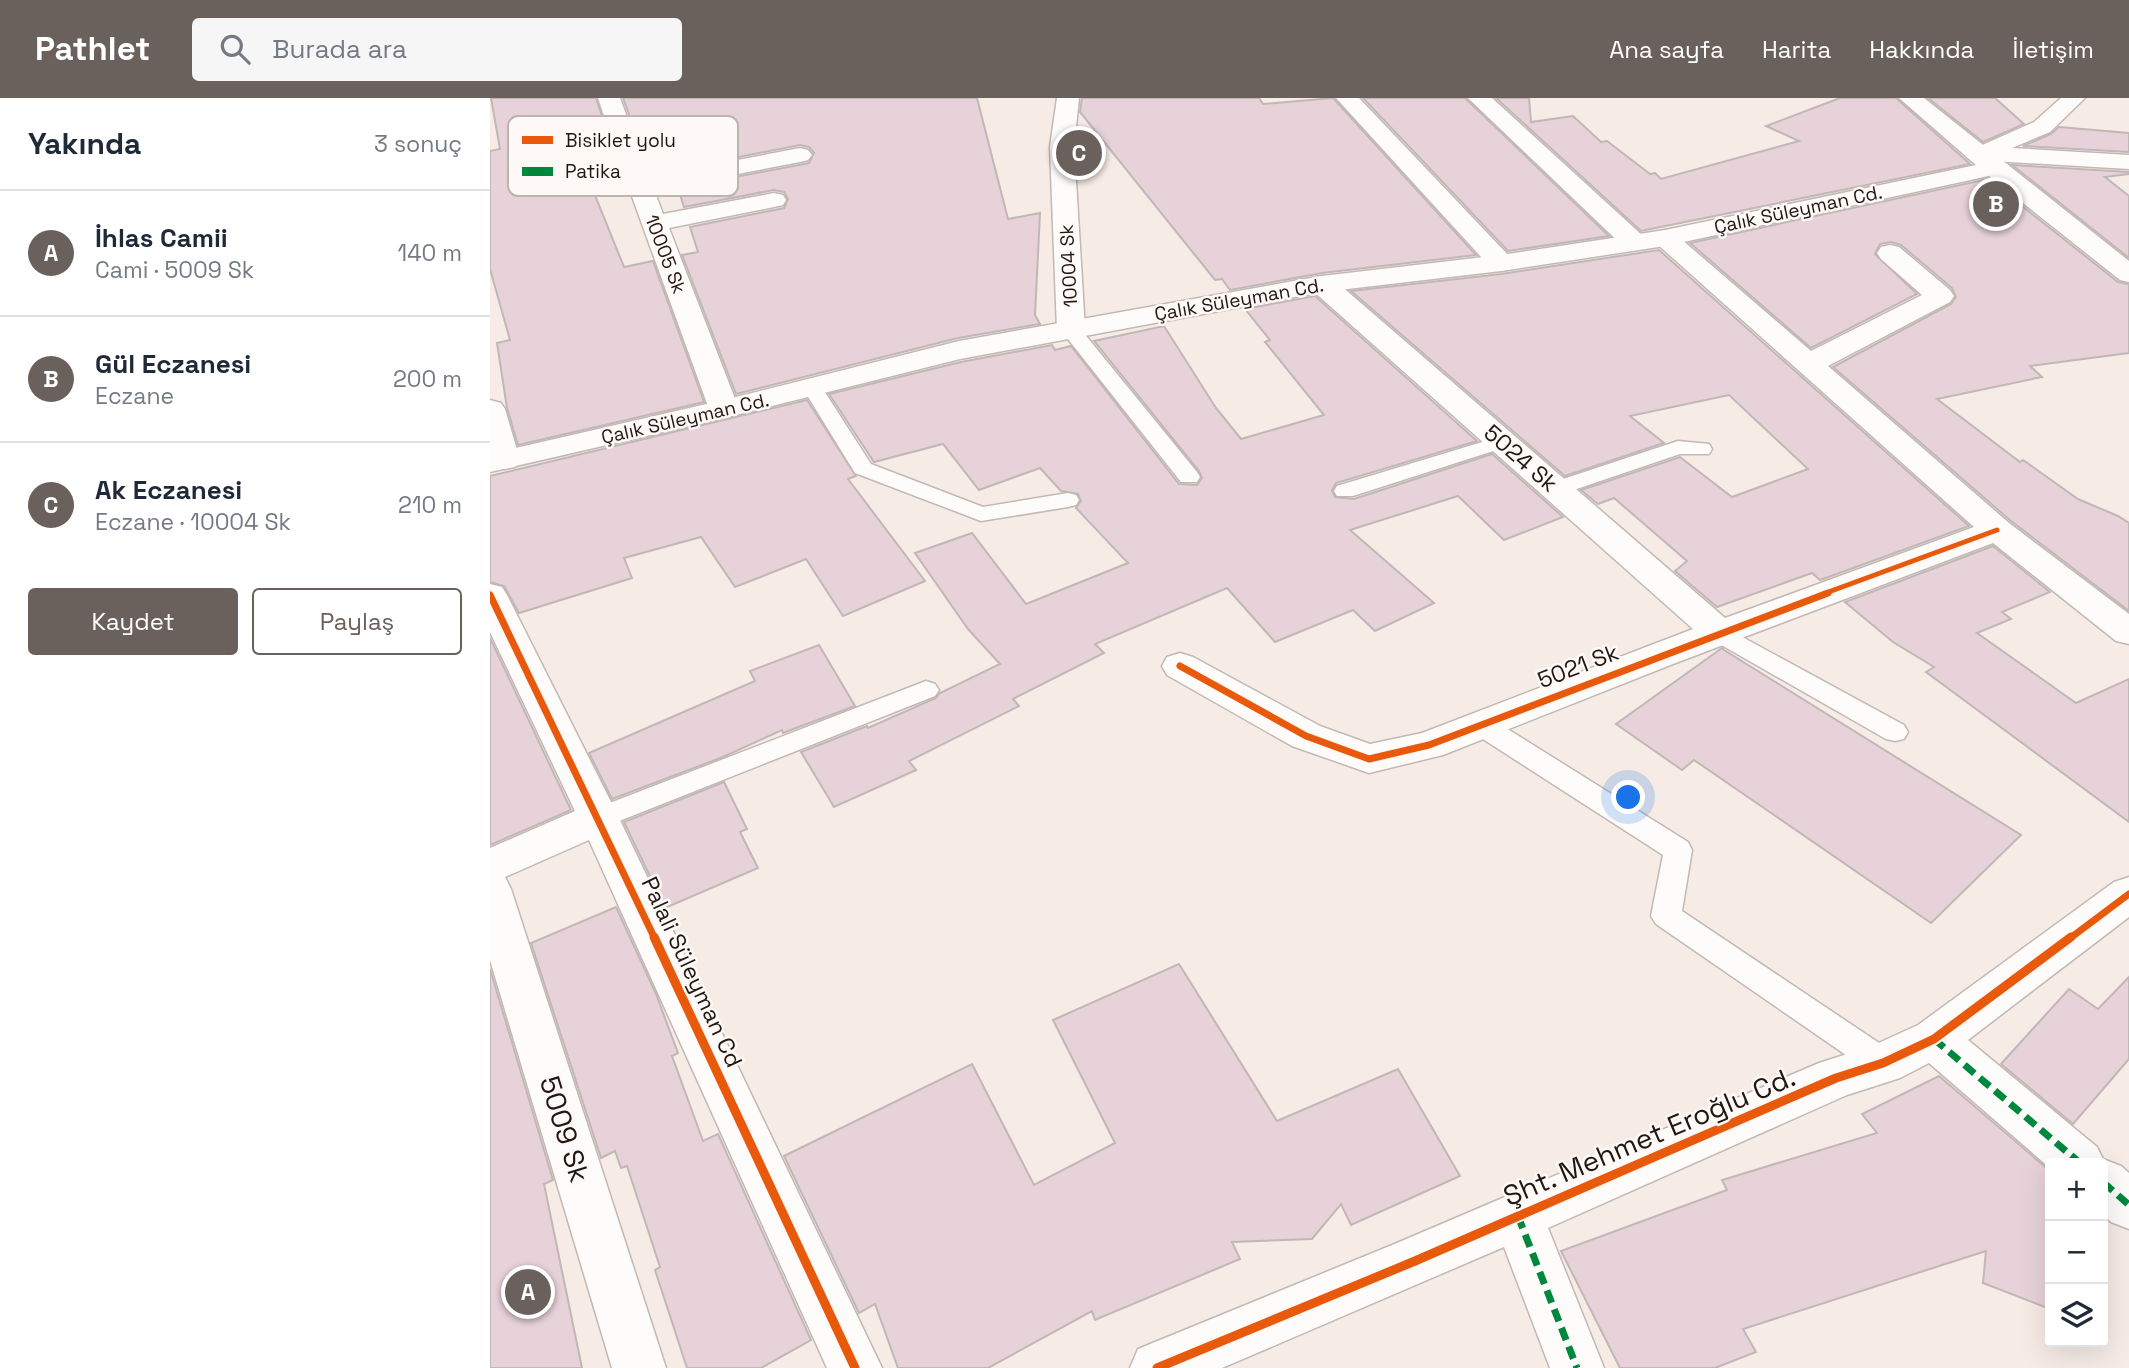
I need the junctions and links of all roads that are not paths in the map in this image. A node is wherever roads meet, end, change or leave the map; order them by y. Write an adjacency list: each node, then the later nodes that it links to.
1 (609, 98): 7 (street, 10005 Sk)
2 (1068, 98): 21 (street, 10004 Sk)
3 (1347, 98): 18 (street)
4 (1479, 98): 16 (street)
5 (1910, 98): 9 (street)
6 (2074, 98): 9 (street)
7 (615, 116)
8 (800, 155): 11 (street)
9 (1984, 158): 10 (street); 15 (street, Çalık Süleyman Cd.); 19 (street)
10 (2129, 162)
11 (738, 167)
12 (643, 196): 14 (street, 10005 Sk)
13 (774, 200): 14 (street)
14 (655, 223): 25 (street, 10005 Sk)
15 (1665, 238): 16 (street, Çalık Süleyman Cd.); 22 (street)
16 (1634, 242): 18 (street, Çalık Süleyman Cd.)
17 (1890, 253): 22 (street)
18 (1501, 263): 20 (street, Çalık Süleyman Cd.)
19 (2129, 274)
20 (1322, 284): 21 (street, Çalık Süleyman Cd.); 26 (street, 5024 Sk)
21 (1071, 330): 23 (street, Çalık Süleyman Cd.); 29 (lane, 10004 Sk)
22 (1809, 364): 33 (street)
23 (812, 387): 25 (street, Çalık Süleyman Cd.); 32 (lane)
24 (490, 409): 28 (street)
25 (724, 409): 28 (street, Çalık Süleyman Cd.)
26 (1502, 442): 30 (street, 5024 Sk); 31 (lane)
27 (1701, 449): 30 (lane)
28 (497, 462)
29 (1189, 477)
30 (1556, 489): 36 (street, 5024 Sk)
31 (1345, 491)
32 (1068, 500)
33 (1997, 530): 35 (street); 36 (street, 5021 Sk)
34 (490, 595): 41 (street, Palali Süleyman Cd)
35 (2129, 632)
36 (1720, 633): 39 (street, 5021 Sk); 40 (lane)
37 (1180, 666): 39 (street, 5021 Sk)
38 (926, 690): 41 (lane)
39 (1481, 725): 46 (lane)
40 (1895, 732)
41 (599, 818): 42 (street); 52 (street, Palali Süleyman Cd)
42 (490, 866)
43 (490, 889): 51 (street, 5009 Sk)
44 (2129, 894): 45 (street, Şht. Mehmet Eroğlu Cd.)
45 (1934, 1039): 46 (street, Şht. Mehmet Eroğlu Cd.); 47 (street)
46 (1882, 1063): 50 (street, Şht. Mehmet Eroğlu Cd.)
47 (2074, 1158)
48 (2108, 1186): 49 (street)
49 (2129, 1205)
50 (1518, 1216): 53 (street, Şht. Mehmet Eroğlu Cd.); 54 (street)
51 (639, 1368)
52 (855, 1368)
53 (1157, 1368)
54 (1577, 1368)

